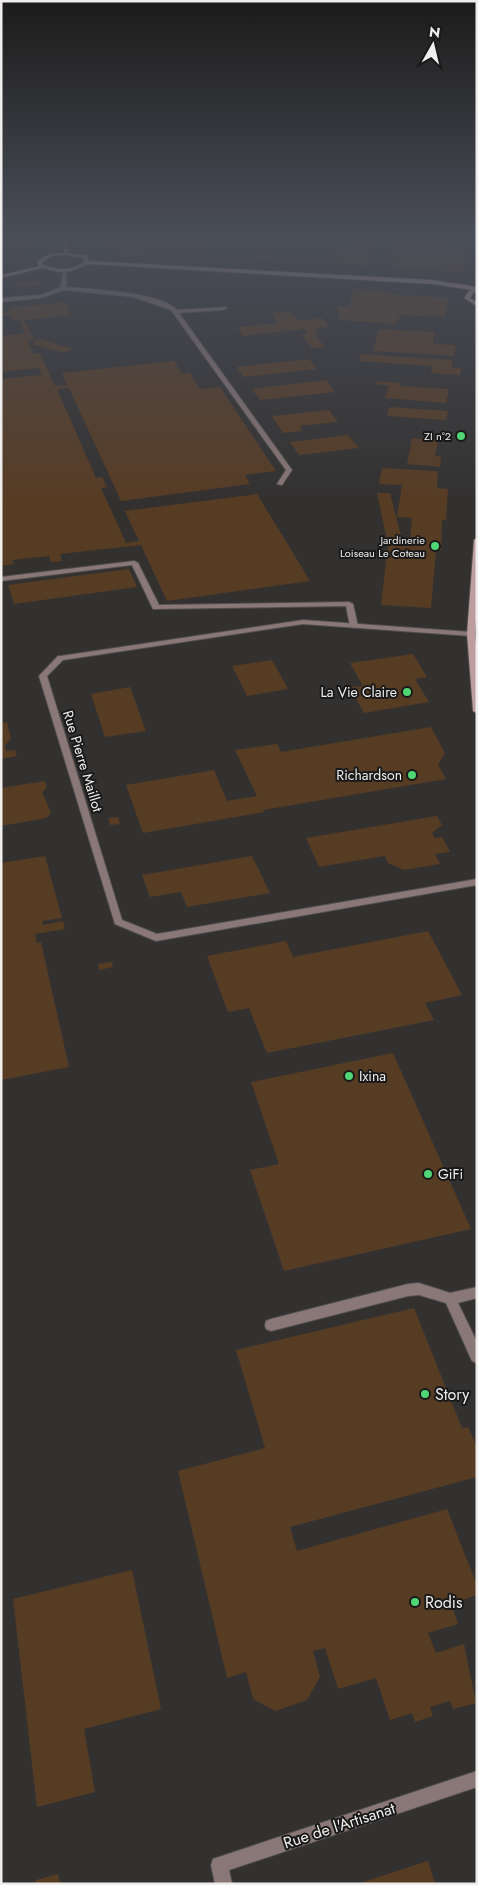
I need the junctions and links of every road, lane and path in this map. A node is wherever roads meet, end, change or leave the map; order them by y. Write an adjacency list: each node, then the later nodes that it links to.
1 (185, 324): 2 (street)
2 (280, 484)
3 (477, 540): 6 (street)
4 (1, 579): 5 (street)
5 (354, 626): 6 (street, Rue Pierre Maillot); 9 (street, Rue Pierre Maillot)
6 (471, 634): 7 (street)
7 (476, 701): 8 (street)
8 (477, 711)
9 (477, 882)
10 (477, 1292): 11 (street)
11 (450, 1299): 12 (street); 13 (street)
12 (271, 1324)
13 (477, 1357)
14 (477, 1779): 15 (street, Rue de l'Artisanat)
15 (224, 1884)

